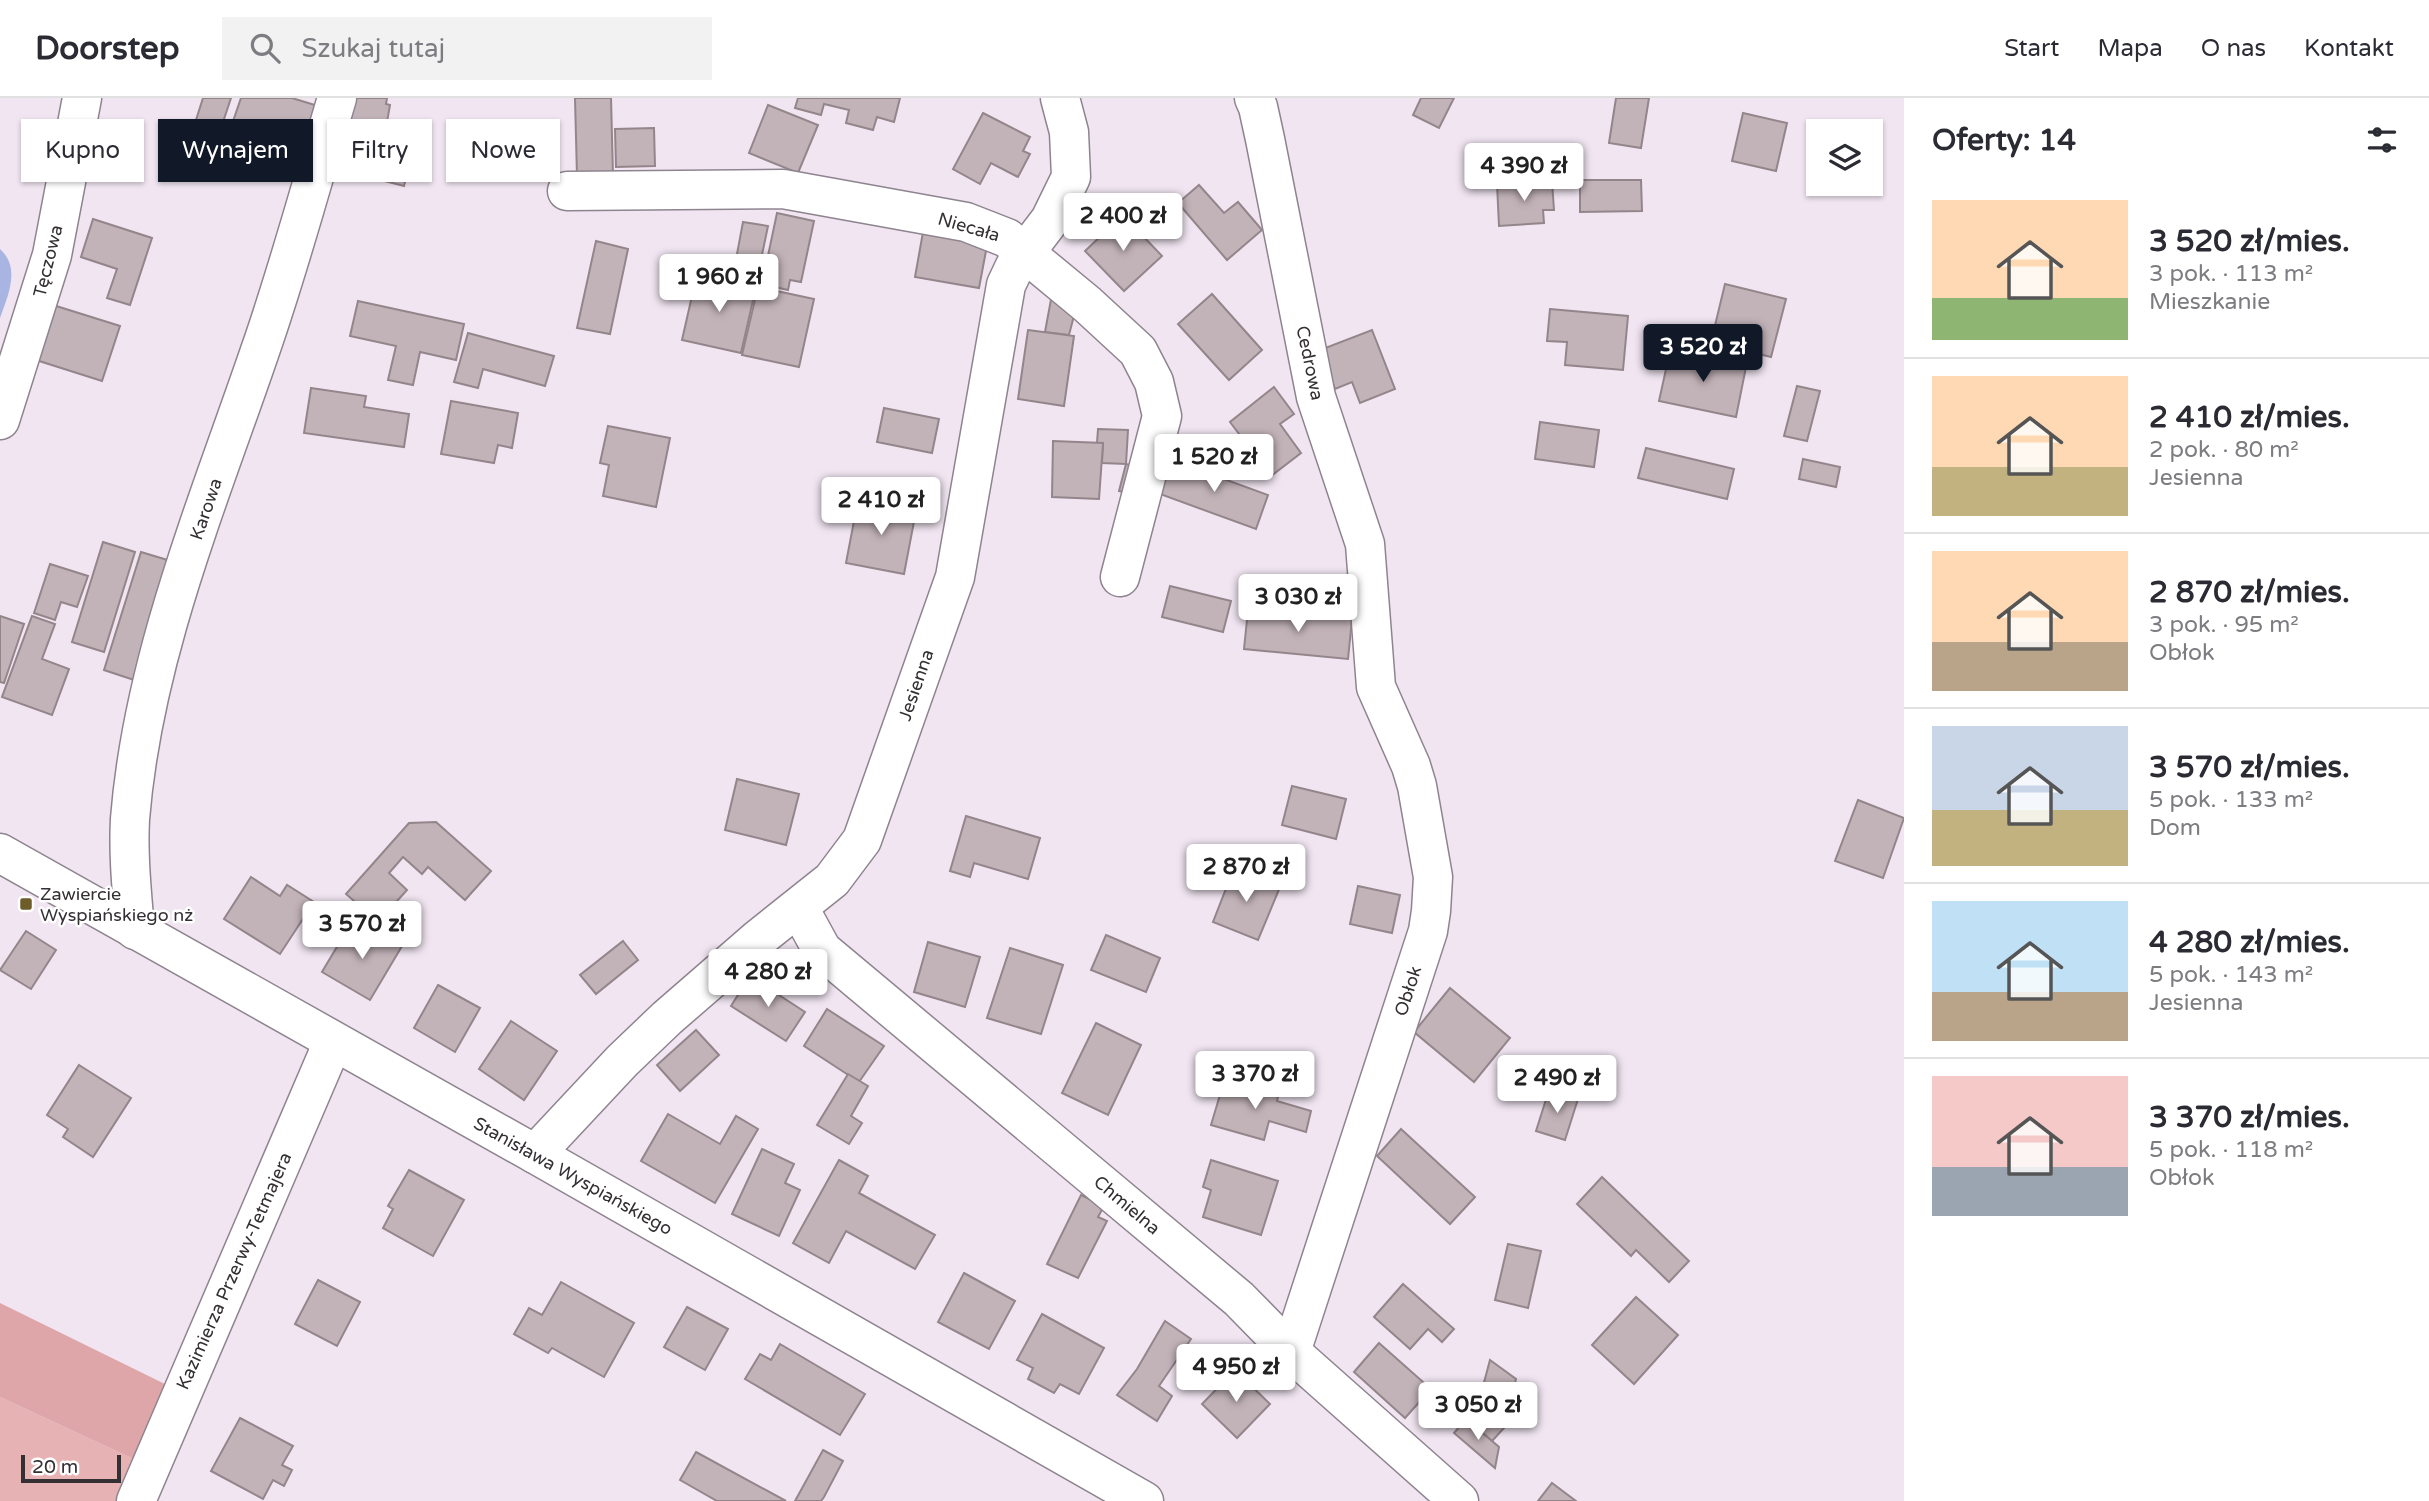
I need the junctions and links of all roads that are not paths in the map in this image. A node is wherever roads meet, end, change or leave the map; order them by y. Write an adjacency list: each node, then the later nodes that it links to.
1 (82, 98): 7 (street, Tęczowa)
2 (337, 98): 12 (street, Karowa)
3 (1060, 98): 6 (street, Jesienna)
4 (1254, 98): 9 (street, Cedrowa)
5 (567, 191): 6 (street, Niecała)
6 (1026, 252): 8 (street, Niecała); 11 (street, Jesienna)
7 (0, 419)
8 (1120, 577)
9 (1371, 625): 15 (street, Obłok)
10 (0, 853): 12 (street, Stanisława Wyspiańskiego)
11 (799, 908): 14 (street, Jesienna); 15 (street, Chmielna)
12 (135, 930): 13 (street, Stanisława Wyspiańskiego)
13 (333, 1042): 14 (street, Stanisława Wyspiańskiego); 16 (street, Kazimierza Przerwy-Tetmajera)
14 (535, 1154): 17 (street, Stanisława Wyspiańskiego)
15 (1291, 1352): 18 (street, Chmielna)
16 (136, 1501)
17 (1144, 1501)
18 (1459, 1501)

